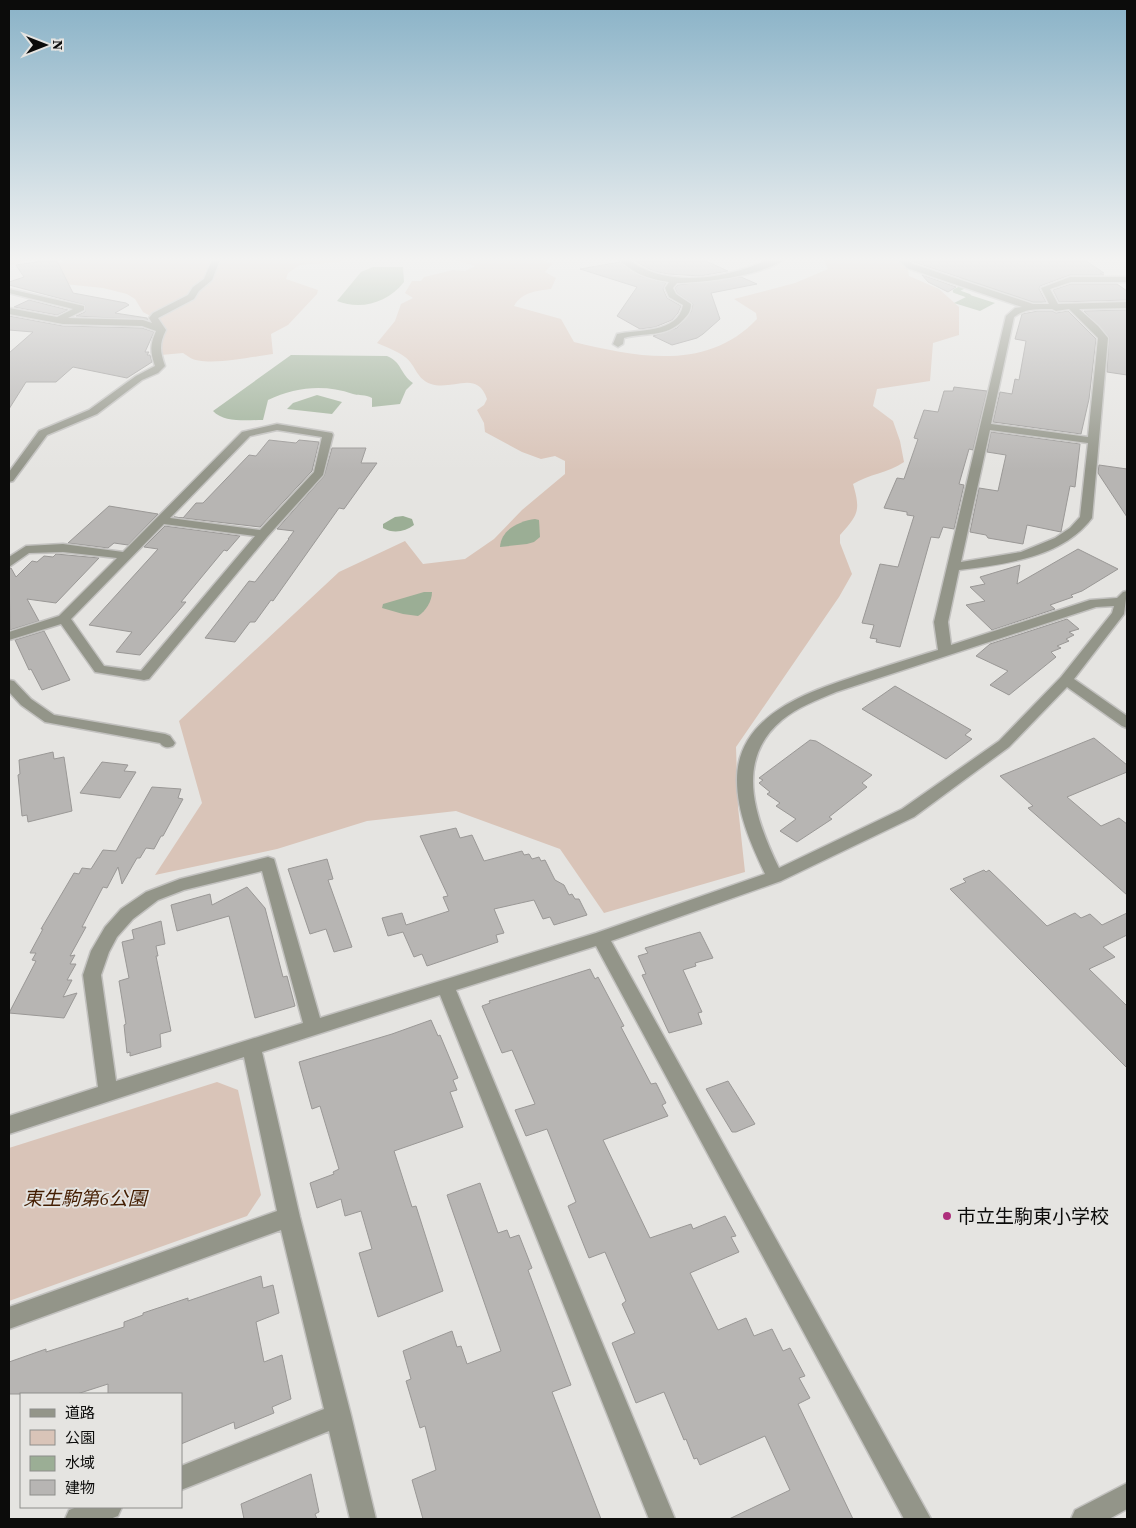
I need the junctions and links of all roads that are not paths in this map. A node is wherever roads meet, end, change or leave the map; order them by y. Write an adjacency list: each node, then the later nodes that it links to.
1 (156, 328): 5 (street)
2 (667, 328): 6 (street)
3 (1007, 328): 7 (street)
4 (1095, 328): 8 (street)
5 (161, 330): 9 (street)
6 (618, 344)
7 (986, 426): 8 (street); 14 (street)
8 (1094, 442): 14 (street)
9 (9, 479)
10 (162, 520): 11 (street); 11 (street); 12 (street)
11 (263, 534): 16 (street)
12 (128, 556): 13 (street); 16 (street)
13 (9, 563)
14 (952, 567): 18 (street)
15 (1123, 608): 18 (street); 19 (street)
16 (64, 619): 17 (street)
17 (9, 636)
18 (945, 651): 23 (street)
19 (1066, 680): 21 (street); 23 (street)
20 (9, 684): 22 (street)
21 (1127, 723)
22 (168, 743)
23 (775, 877): 24 (street)
24 (600, 938): 25 (street); 39 (street)
25 (445, 986): 26 (street); 38 (street)
26 (313, 1027): 27 (street); 28 (street)
27 (251, 1047): 28 (street); 30 (street)
28 (108, 1092): 29 (street)
29 (9, 1125)
30 (289, 1217): 31 (street); 32 (street)
31 (9, 1318)
32 (339, 1415): 33 (street); 37 (street)
33 (182, 1478)
34 (1127, 1496): 40 (street)
35 (106, 1508): 36 (street)
36 (78, 1519)
37 (364, 1519)
38 (662, 1519)
39 (918, 1519)
40 (1084, 1519)

